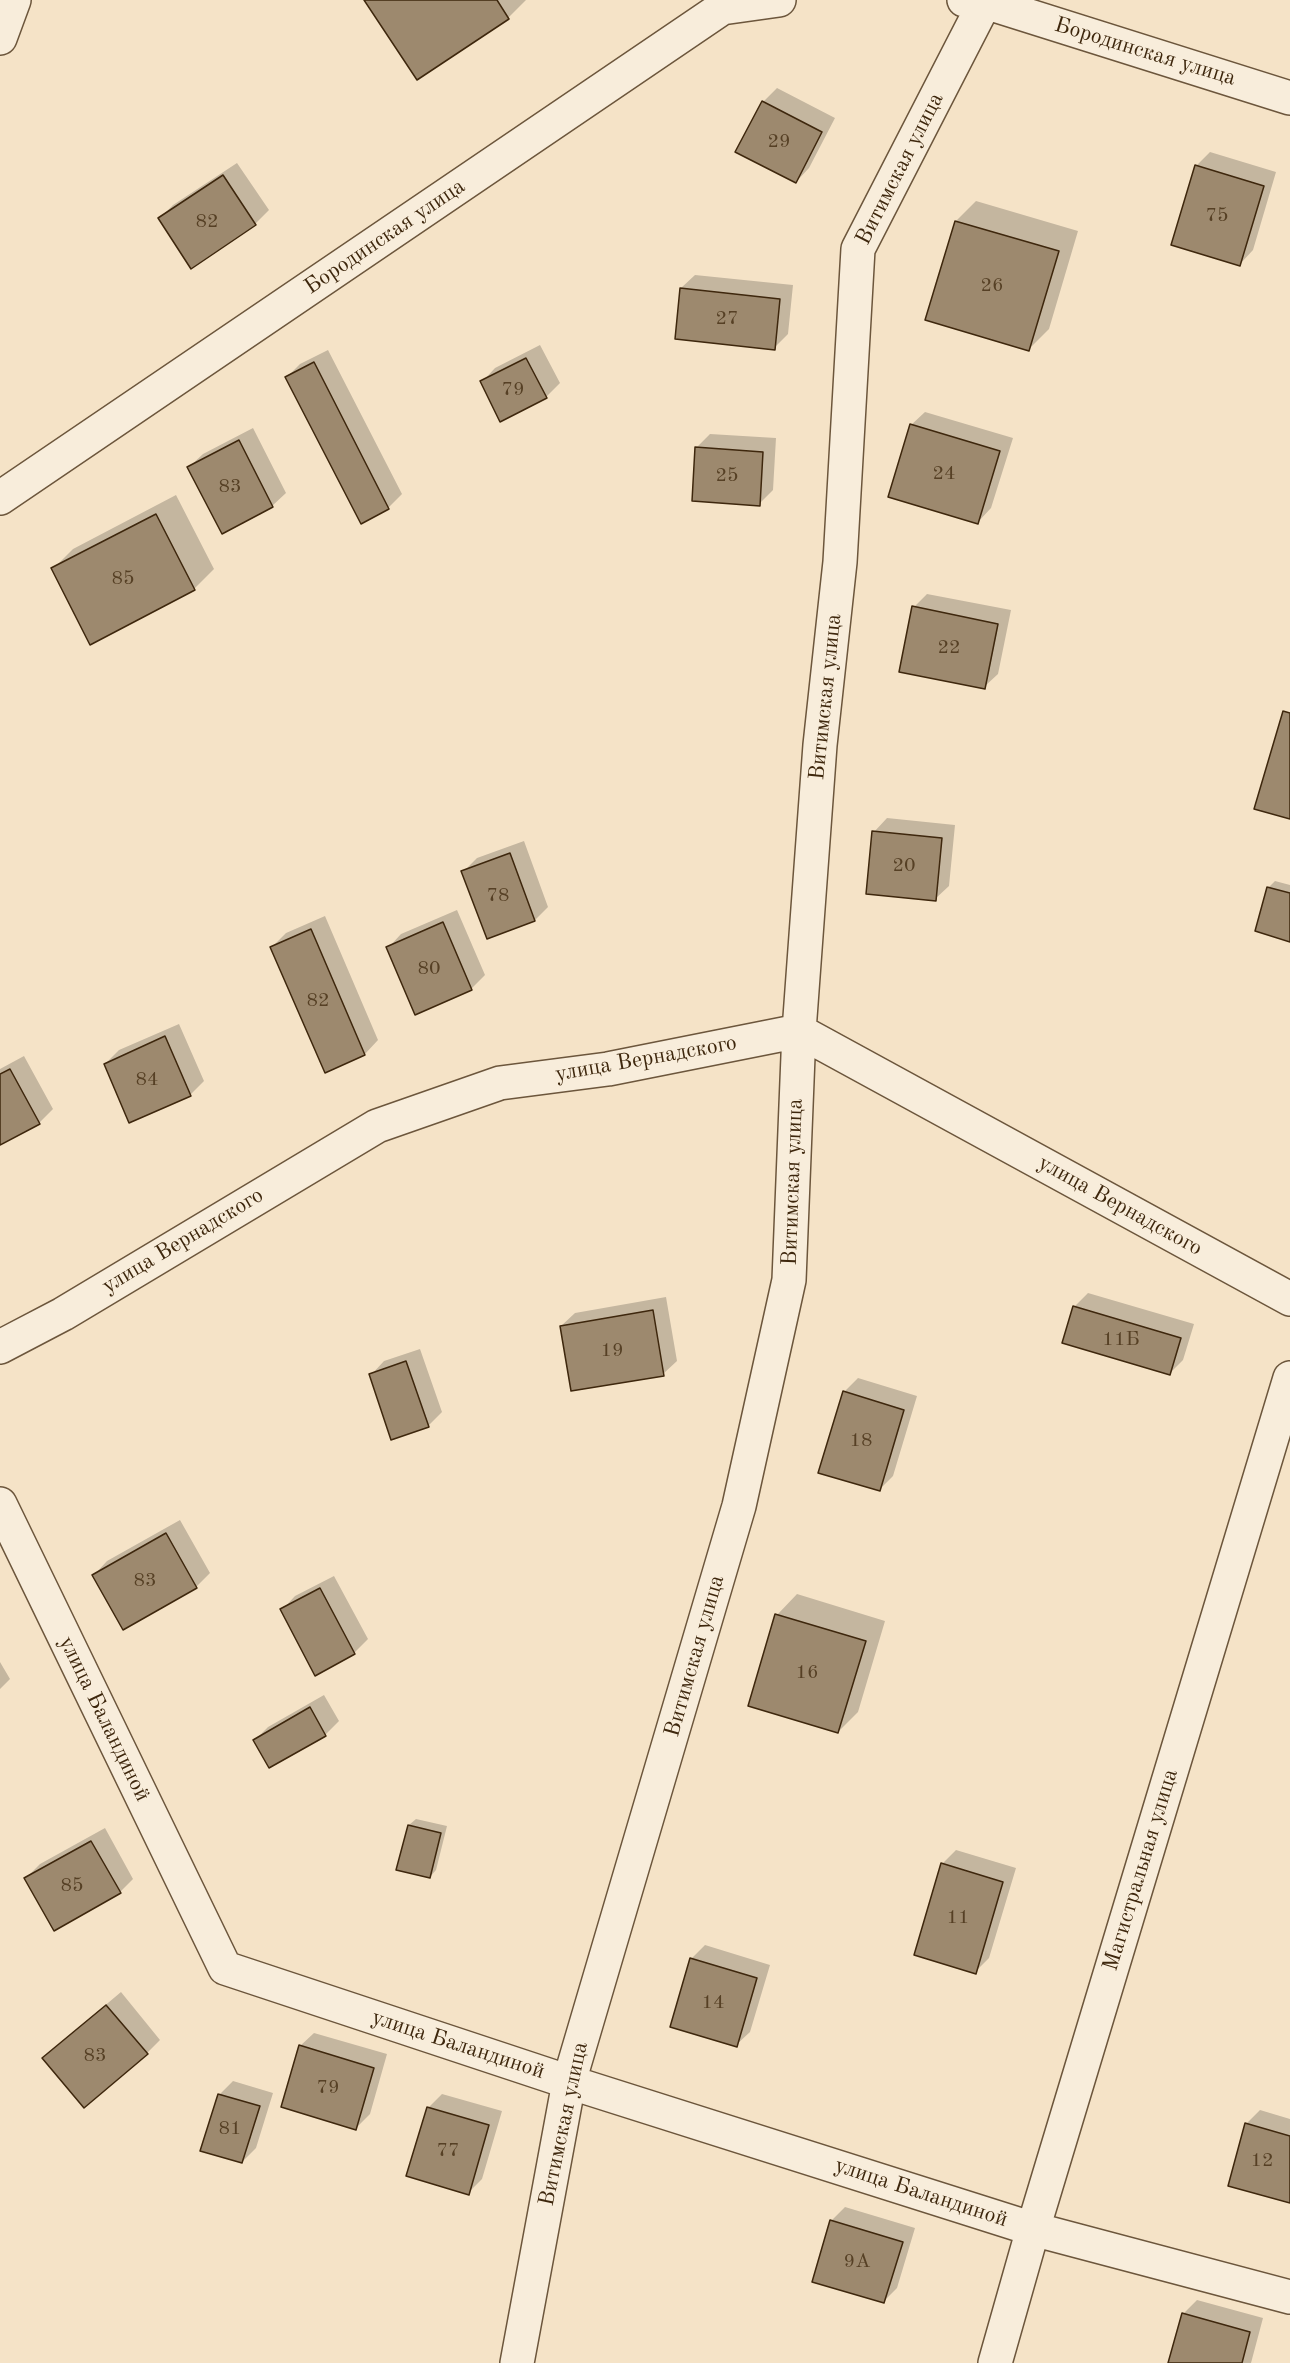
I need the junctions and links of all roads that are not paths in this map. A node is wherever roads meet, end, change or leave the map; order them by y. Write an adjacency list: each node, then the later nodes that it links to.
1 (14, 0): 4 (street)
2 (779, 0): 6 (street, Бородинская улица)
3 (978, 1): 5 (street, Бородинская улица); 7 (street, Витимская улица)
4 (0, 38)
5 (1290, 98)
6 (0, 498)
7 (799, 1030): 8 (street, улица Вернадского); 9 (street, улица Вернадского); 12 (street, Витимская улица)
8 (1290, 1299)
9 (0, 1347)
10 (1290, 1378): 13 (street, Магистральная улица)
11 (0, 1504): 12 (street, улица Баландиной)
12 (569, 2082): 13 (street, улица Баландиной); 15 (street, Витимская улица)
13 (1033, 2229): 14 (street, улица Баландиной); 16 (street, Магистральная улица)
14 (1290, 2297)
15 (517, 2363)
16 (995, 2363)

